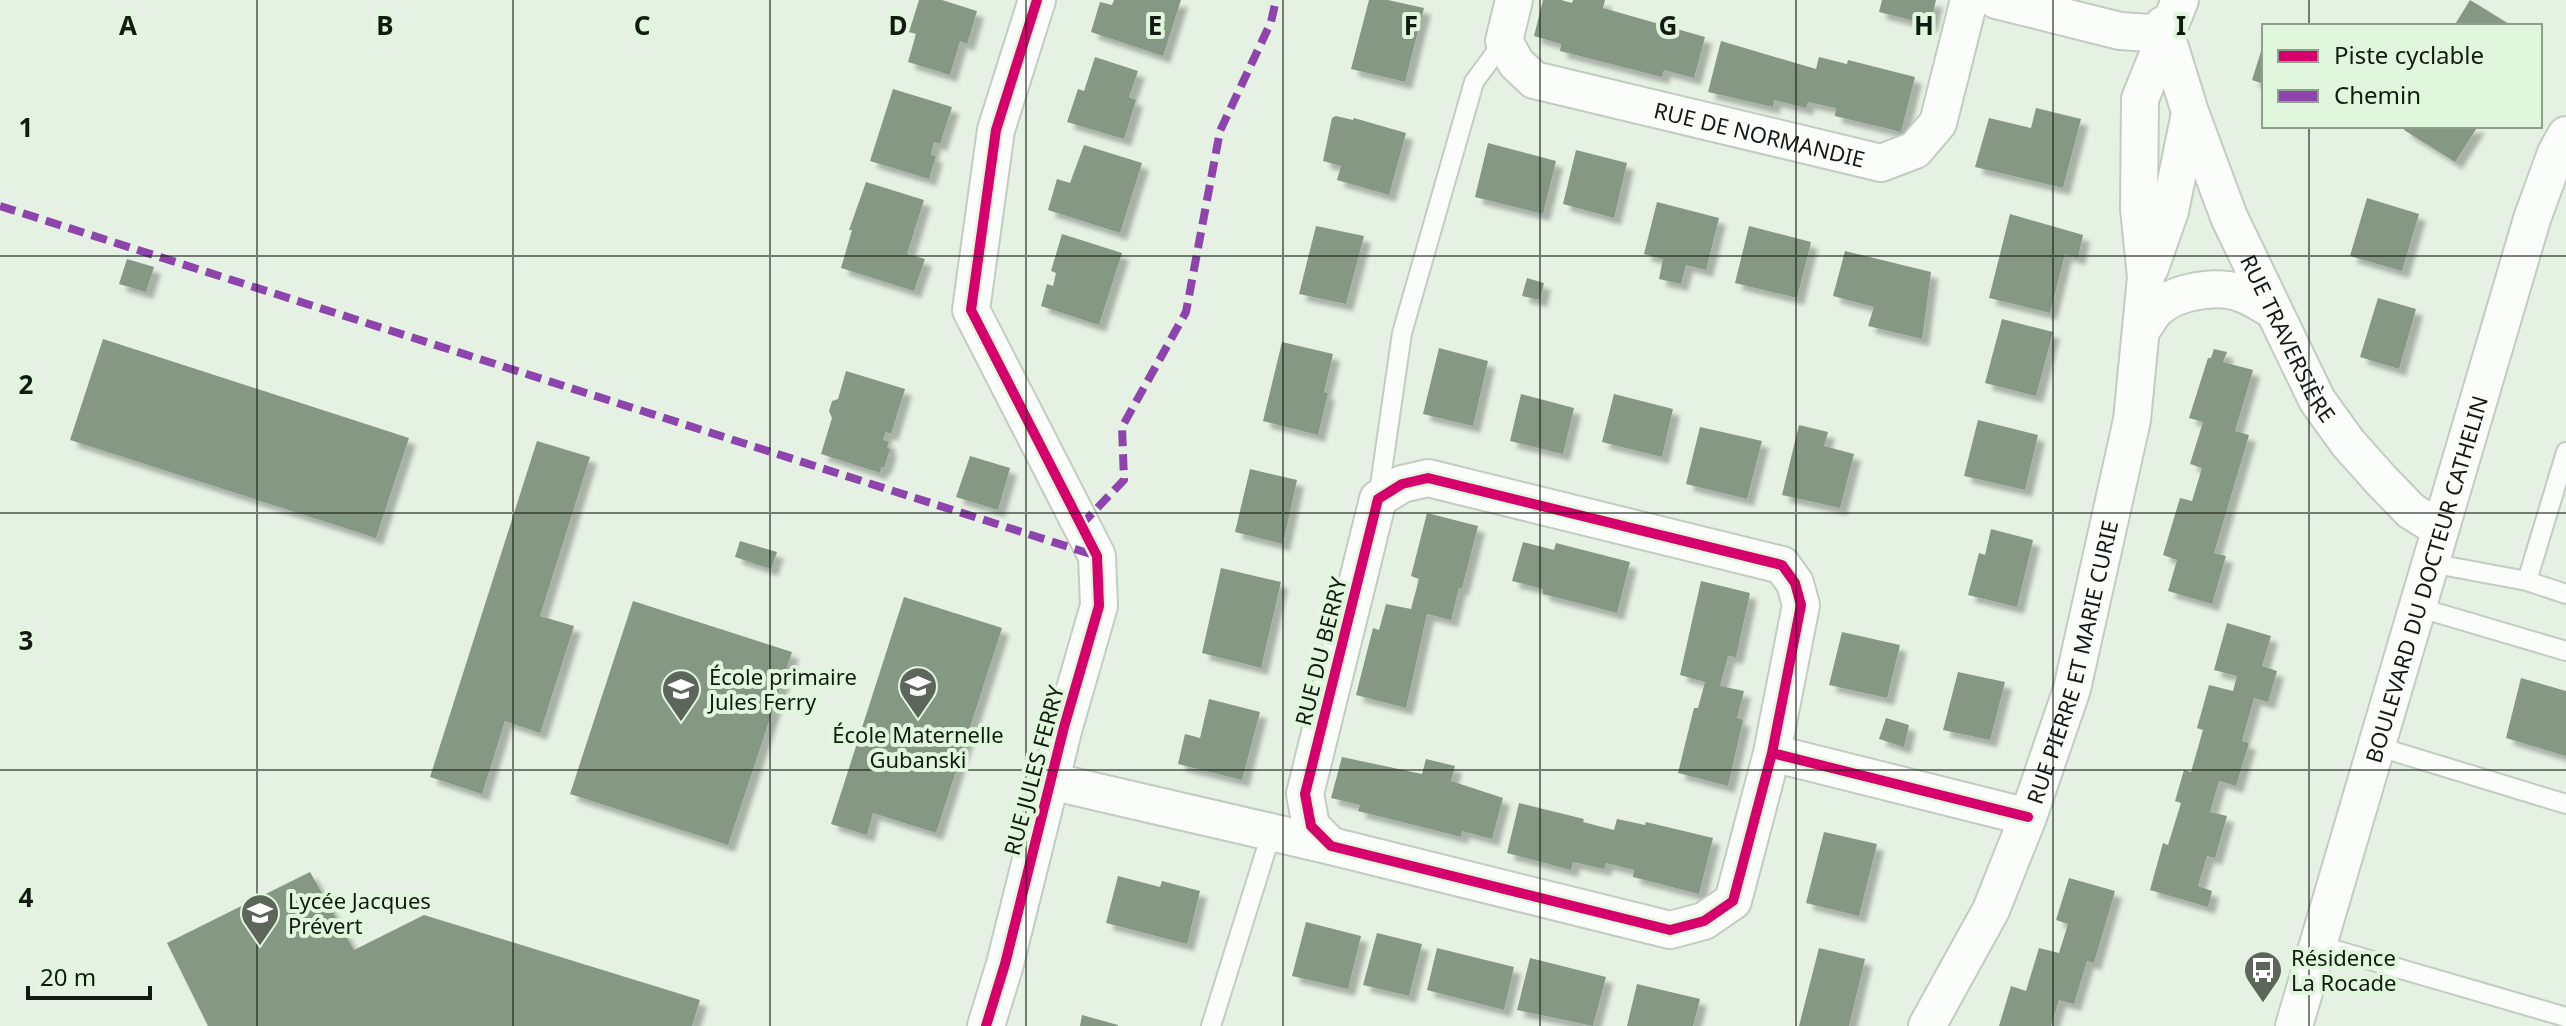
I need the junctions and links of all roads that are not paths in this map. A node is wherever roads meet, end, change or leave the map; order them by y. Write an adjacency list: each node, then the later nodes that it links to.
1 (1037, 0): 24 (street, RUE JULES FERRY)
2 (1514, 0): 8 (street)
3 (1969, 0): 8 (street, RUE DE NORMANDIE)
4 (1996, 0): 7 (street)
5 (2155, 0): 7 (street)
6 (2180, 0): 7 (street, RUE PIERRE ET MARIE CURIE)
7 (2166, 34): 9 (street, RUE PIERRE ET MARIE CURIE); 11 (street, RUE PIERRE ET MARIE CURIE)
8 (1504, 41): 15 (lane)
9 (2190, 112): 11 (street, RUE PIERRE ET MARIE CURIE); 12 (street, RUE TRAVERSIÈRE)
10 (2563, 148): 16 (street, BOULEVARD DU DOCTEUR CATHELIN)
11 (2146, 277): 13 (street, RUE PIERRE ET MARIE CURIE)
12 (2274, 311): 13 (street); 16 (street, RUE TRAVERSIÈRE)
13 (2142, 329): 26 (street, RUE PIERRE ET MARIE CURIE)
14 (2566, 452): 18 (lane)
15 (1378, 499): 23 (street); 28 (street, RUE DU BERRY)
16 (2440, 529): 17 (street, BOULEVARD DU DOCTEUR CATHELIN)
17 (2430, 563): 18 (lane); 20 (street, BOULEVARD DU DOCTEUR CATHELIN)
18 (2527, 581): 19 (lane)
19 (2566, 594)
20 (2417, 607): 21 (lane); 22 (street, BOULEVARD DU DOCTEUR CATHELIN)
21 (2566, 651)
22 (2376, 746): 25 (lane); 29 (street, BOULEVARD DU DOCTEUR CATHELIN)
23 (1772, 753): 26 (street); 28 (street)
24 (1050, 781): 27 (street); 31 (street, RUE JULES FERRY)
25 (2566, 804)
26 (2028, 817): 33 (street, RUE PIERRE ET MARIE CURIE)
27 (1272, 831): 28 (street); 32 (lane)
28 (1331, 846)
29 (2318, 945): 30 (lane); 34 (street, BOULEVARD DU DOCTEUR CATHELIN)
30 (2566, 1017)
31 (986, 1026)
32 (1211, 1026)
33 (1927, 1026)
34 (2294, 1026)

